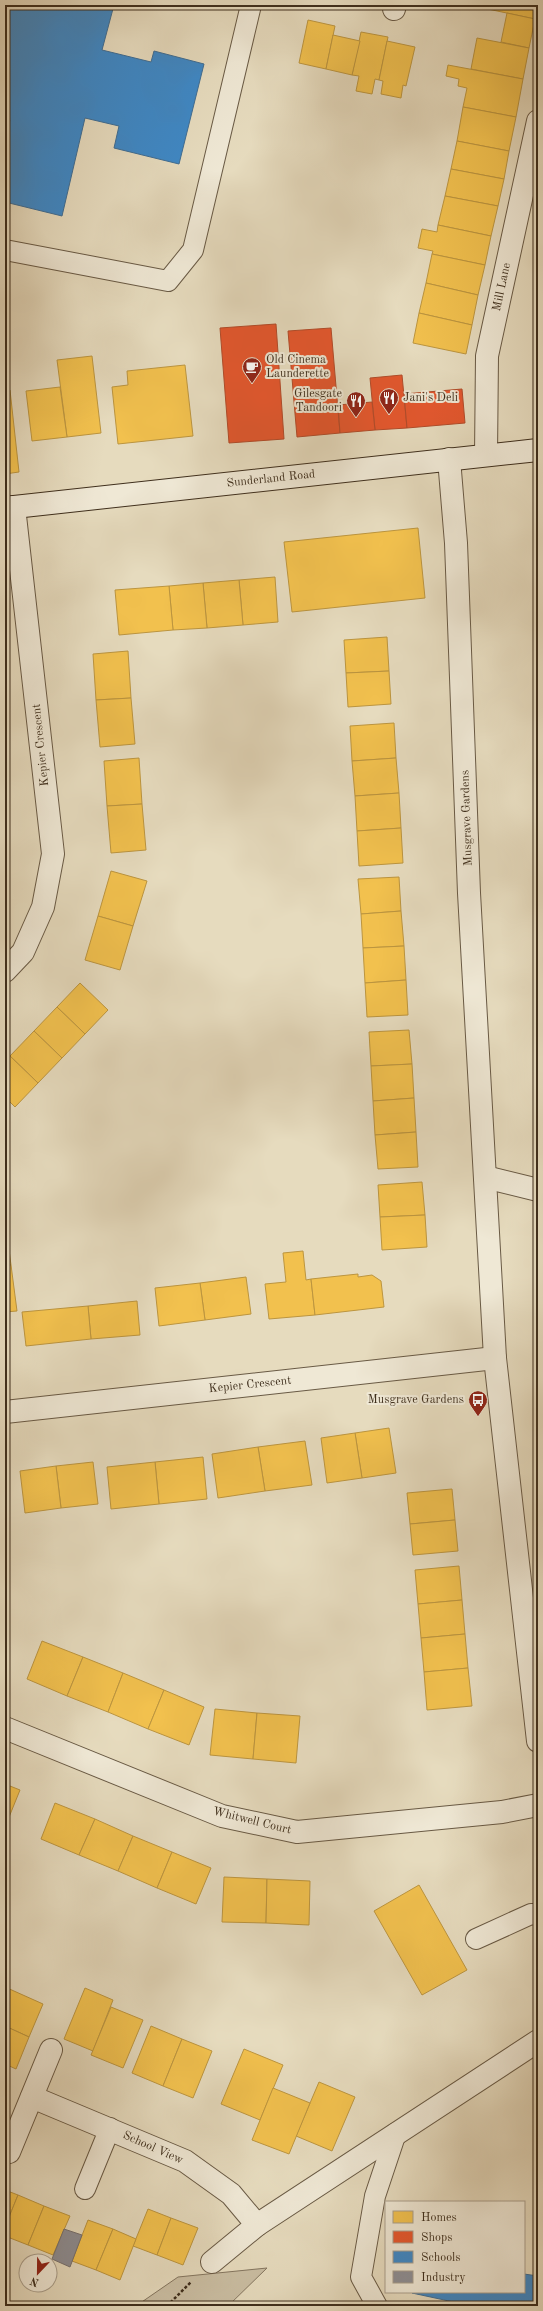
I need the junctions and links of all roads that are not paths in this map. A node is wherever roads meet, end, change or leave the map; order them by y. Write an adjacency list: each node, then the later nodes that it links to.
1 (251, 5): 3 (lane)
2 (538, 121): 5 (street, Mill Lane)
3 (5, 250)
4 (538, 450): 5 (street, Sunderland Road)
5 (486, 455): 6 (street, Sunderland Road)
6 (448, 459): 7 (street, Sunderland Road); 9 (street, Musgrave Gardens)
7 (10, 508): 8 (street, Kepier Crescent)
8 (5, 971)
9 (485, 1177): 10 (street); 11 (street, Musgrave Gardens)
10 (538, 1190)
11 (495, 1358): 12 (street, Kepier Crescent); 14 (street, Musgrave Gardens)
12 (5, 1412)
13 (5, 1728): 15 (street, Whitwell Court)
14 (538, 1741)
15 (538, 1805)
16 (538, 1915): 17 (lane)
17 (476, 1939)
18 (538, 2040): 22 (street)
19 (51, 2050): 20 (street)
20 (32, 2097): 21 (street, School View); 23 (street)
21 (110, 2128): 24 (lane); 25 (street, School View)
22 (396, 2133): 25 (street); 27 (lane)
23 (10, 2152)
24 (85, 2189)
25 (257, 2225): 26 (street)
26 (212, 2262)
27 (377, 2306)

